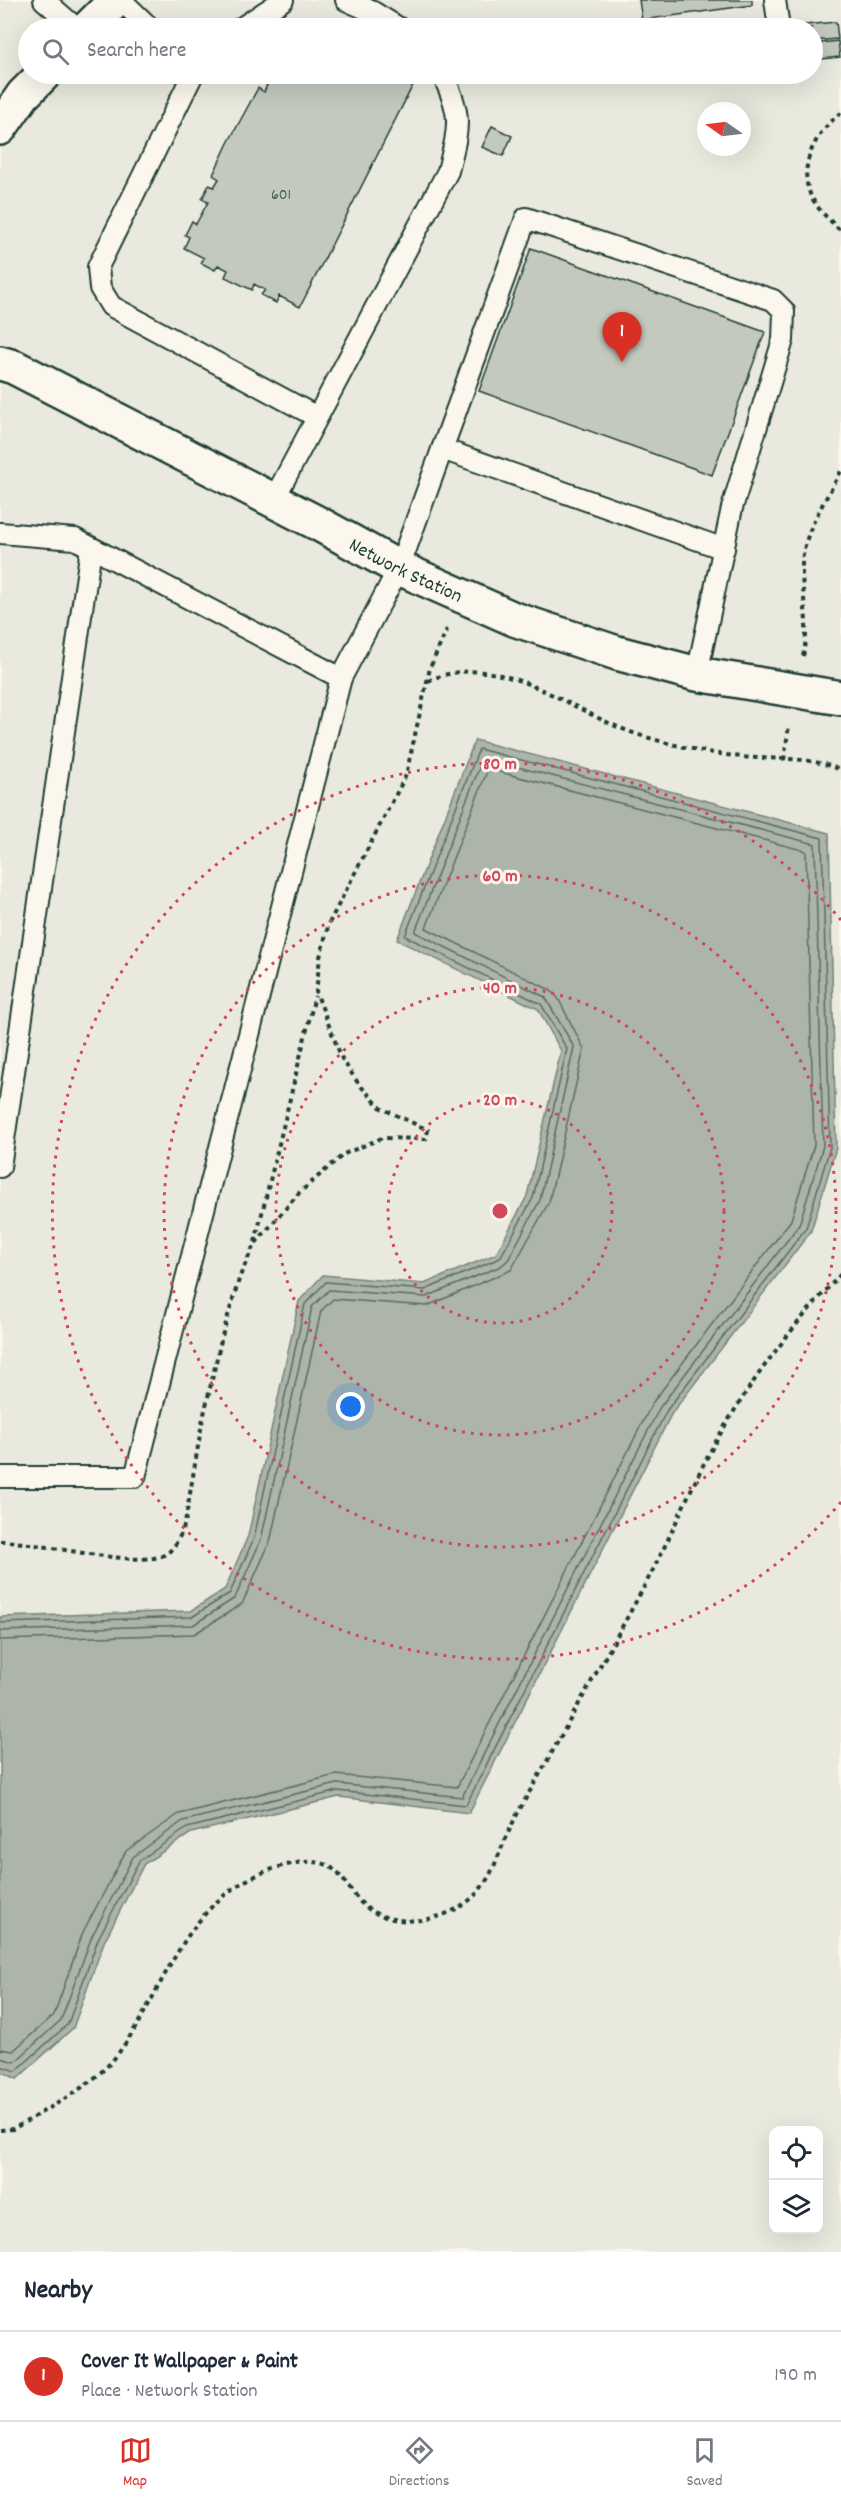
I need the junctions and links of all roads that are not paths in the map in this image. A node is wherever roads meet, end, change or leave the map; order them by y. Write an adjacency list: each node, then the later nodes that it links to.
1 (44, 0): 7 (lane)
2 (116, 0): 8 (street)
3 (122, 0): 9 (lane)
4 (283, 0): 10 (lane)
5 (346, 0): 11 (lane)
6 (775, 0): 12 (lane)
7 (65, 18)
8 (98, 18)
9 (140, 18)
10 (256, 18)
11 (383, 18)
12 (778, 18)
13 (34, 84): 16 (street)
14 (188, 84): 18 (lane)
15 (447, 84): 18 (lane)
16 (0, 128)
17 (0, 363): 20 (street, Network Station)
18 (317, 417): 20 (lane)
19 (442, 449): 23 (lane); 23 (lane); 24 (lane)
20 (273, 501): 24 (street, Network Station)
21 (0, 533): 22 (lane)
22 (91, 548): 26 (lane); 28 (lane)
23 (724, 549): 25 (lane)
24 (399, 568): 25 (street, Network Station); 26 (lane)
25 (697, 674): 27 (street, Network Station)
26 (341, 678): 29 (lane)
27 (841, 698)
28 (0, 1167)
29 (0, 1477)

